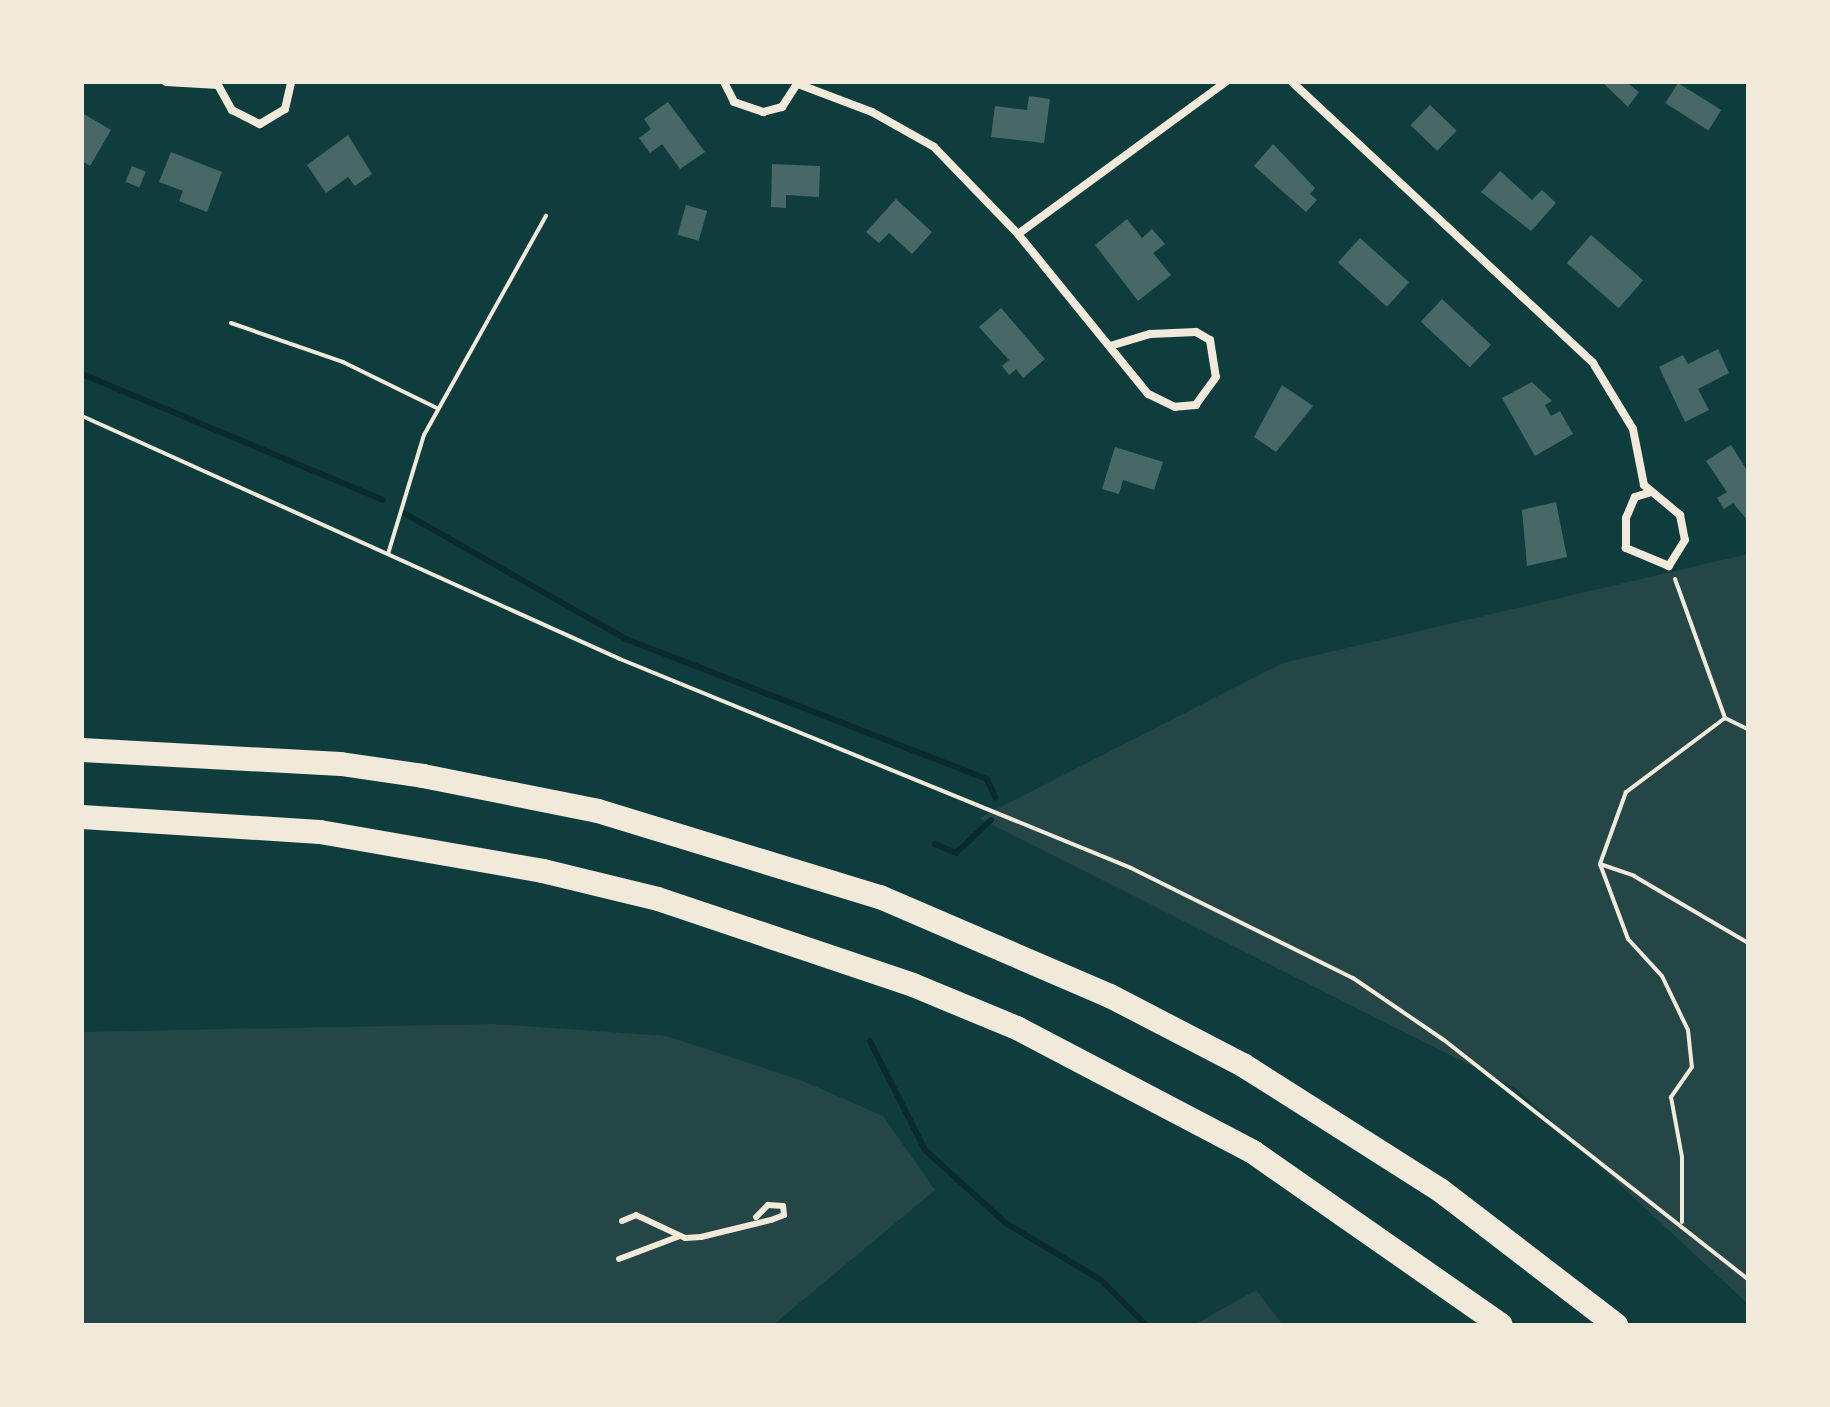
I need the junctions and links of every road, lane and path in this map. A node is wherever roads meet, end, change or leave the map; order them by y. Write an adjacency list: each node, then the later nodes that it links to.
1 (166, 82): 7 (street)
2 (291, 82): 7 (street)
3 (724, 82): 6 (street)
4 (1226, 82): 9 (street)
5 (1292, 82): 14 (street)
6 (798, 83): 9 (street)
7 (220, 84)
8 (546, 216): 12 (path)
9 (1018, 234): 11 (street)
10 (231, 323): 12 (path)
11 (1110, 346): 11 (street)
12 (437, 408): 15 (path)
13 (82, 416): 15 (path)
14 (1648, 493): 16 (street); 16 (street)
15 (388, 554): 25 (path)
16 (1669, 566): 17 (path)
17 (1725, 718): 18 (path); 21 (path)
18 (1748, 729)
19 (82, 750): 30 (highway)
20 (82, 817): 29 (highway)
21 (1600, 864): 22 (path); 25 (path)
22 (1748, 943)
23 (756, 1217): 26 (lane)
24 (622, 1221): 26 (lane)
25 (1682, 1224): 28 (path)
26 (680, 1236): 27 (lane)
27 (619, 1259)
28 (1748, 1279)
29 (1501, 1325)
30 (1616, 1325)

